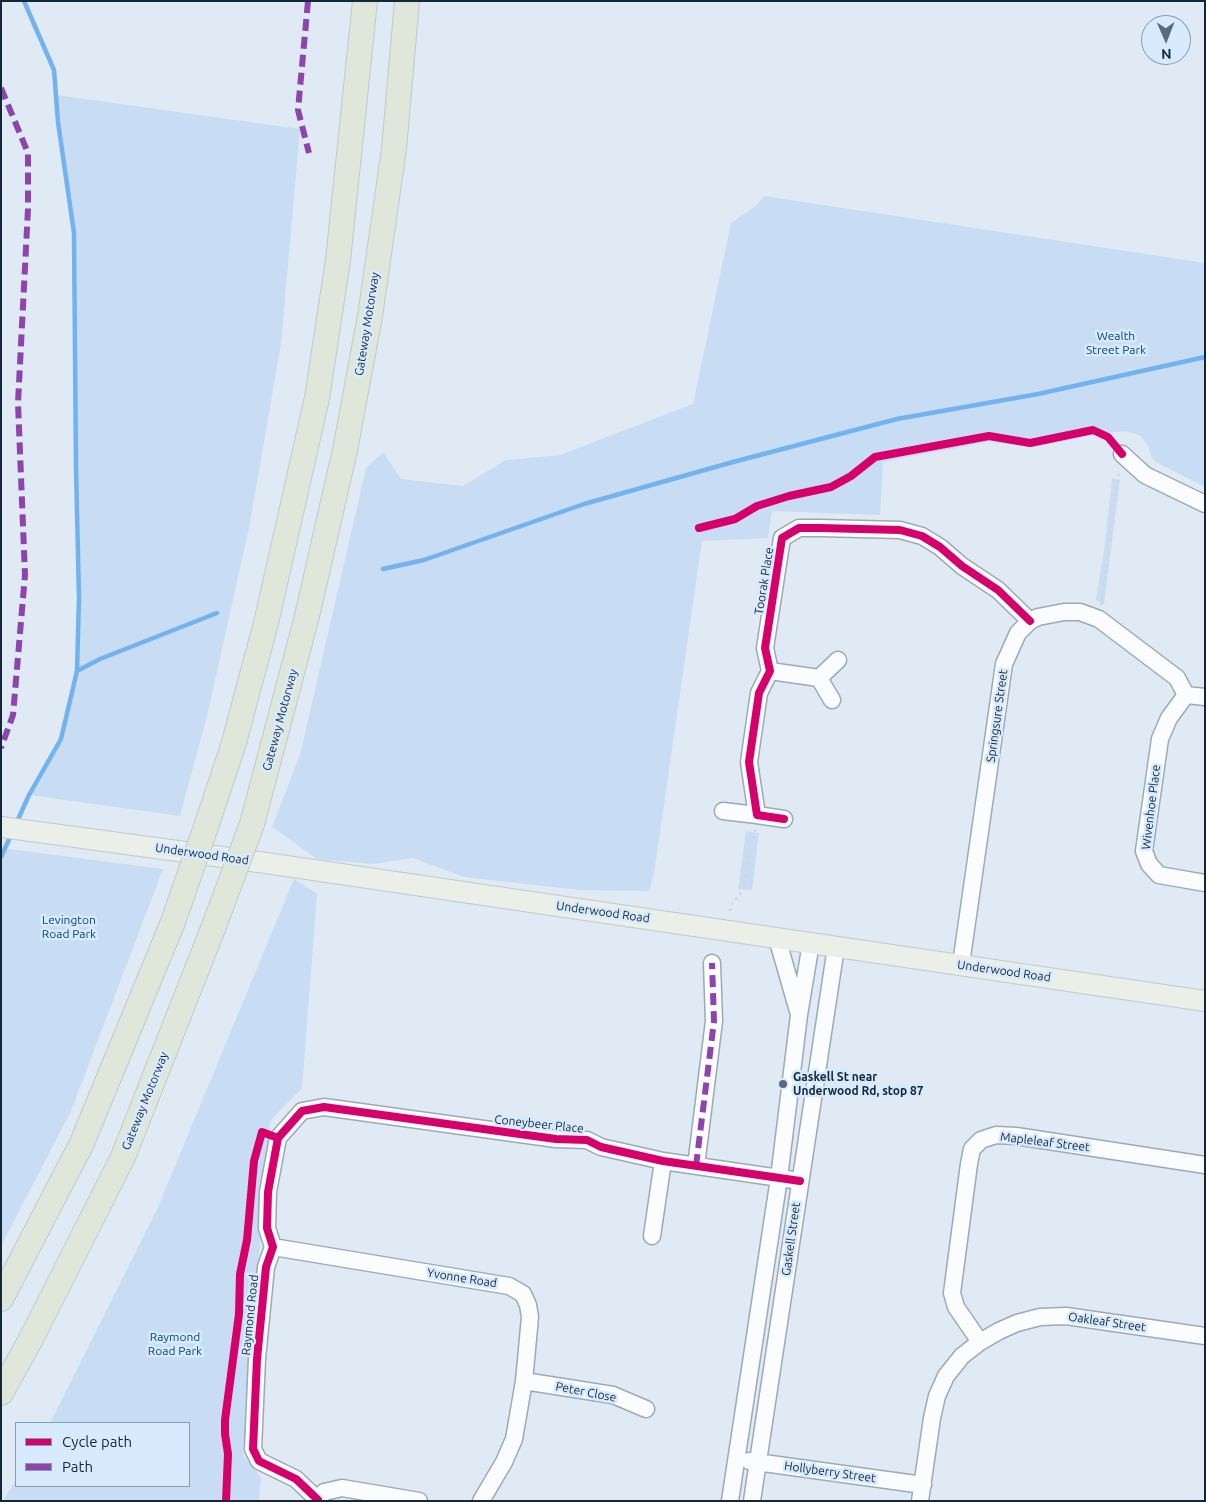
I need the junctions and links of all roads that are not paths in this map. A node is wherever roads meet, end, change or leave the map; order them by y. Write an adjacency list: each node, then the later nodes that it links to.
1 (365, 1): 31 (highway, bridge)
2 (407, 1): 35 (highway, Gateway Motorway, bridge)
3 (1122, 454): 4 (street)
4 (1205, 504)
5 (1030, 622): 7 (street, Toorak Place); 9 (street); 21 (street, Springsure Street)
6 (838, 660): 8 (street)
7 (770, 671): 8 (street); 13 (street)
8 (819, 678): 11 (street)
9 (1186, 695): 10 (street); 16 (street, Wivenhoe Place)
10 (1205, 697)
11 (832, 700)
12 (723, 811): 13 (street)
13 (756, 815): 14 (street)
14 (784, 819)
15 (1, 827): 17 (main road, Underwood Road)
16 (1205, 883)
17 (777, 938): 18 (main road, Underwood Road); 23 (street, Gaskell Street)
18 (811, 944): 19 (main road, Underwood Road); 23 (street, Gaskell Street)
19 (836, 947): 21 (main road, Underwood Road); 28 (street, Gaskell Street)
20 (712, 963): 26 (street)
21 (961, 964): 22 (main road, Underwood Road)
22 (1205, 1001)
23 (799, 1015): 27 (street, Gaskell Street)
24 (663, 1161): 26 (street, Coneybeer Place); 29 (street); 30 (street, Coneybeer Place)
25 (1205, 1165): 33 (street, Mapleleaf Street)
26 (696, 1166): 27 (street, Coneybeer Place)
27 (779, 1178): 28 (street, Coneybeer Place); 37 (street, Gaskell Street)
28 (800, 1181): 38 (street, Gaskell Street)
29 (652, 1236)
30 (273, 1247): 34 (street, Yvonne Road); 40 (street, Raymond Road)
31 (1, 1300)
32 (1205, 1336): 33 (street, Oakleaf Street)
33 (980, 1342): 39 (street, Oakleaf Street)
34 (524, 1381): 36 (street, Peter Close); 42 (street, Yvonne Road)
35 (1, 1393)
36 (646, 1409)
37 (737, 1459): 38 (street, Hollyberry Street); 43 (street, Gaskell Street)
38 (758, 1462): 39 (street, Hollyberry Street); 44 (street, Gaskell Street)
39 (922, 1493)
40 (318, 1500): 41 (street)
41 (419, 1501)
42 (481, 1501)
43 (730, 1501)
44 (752, 1501)

